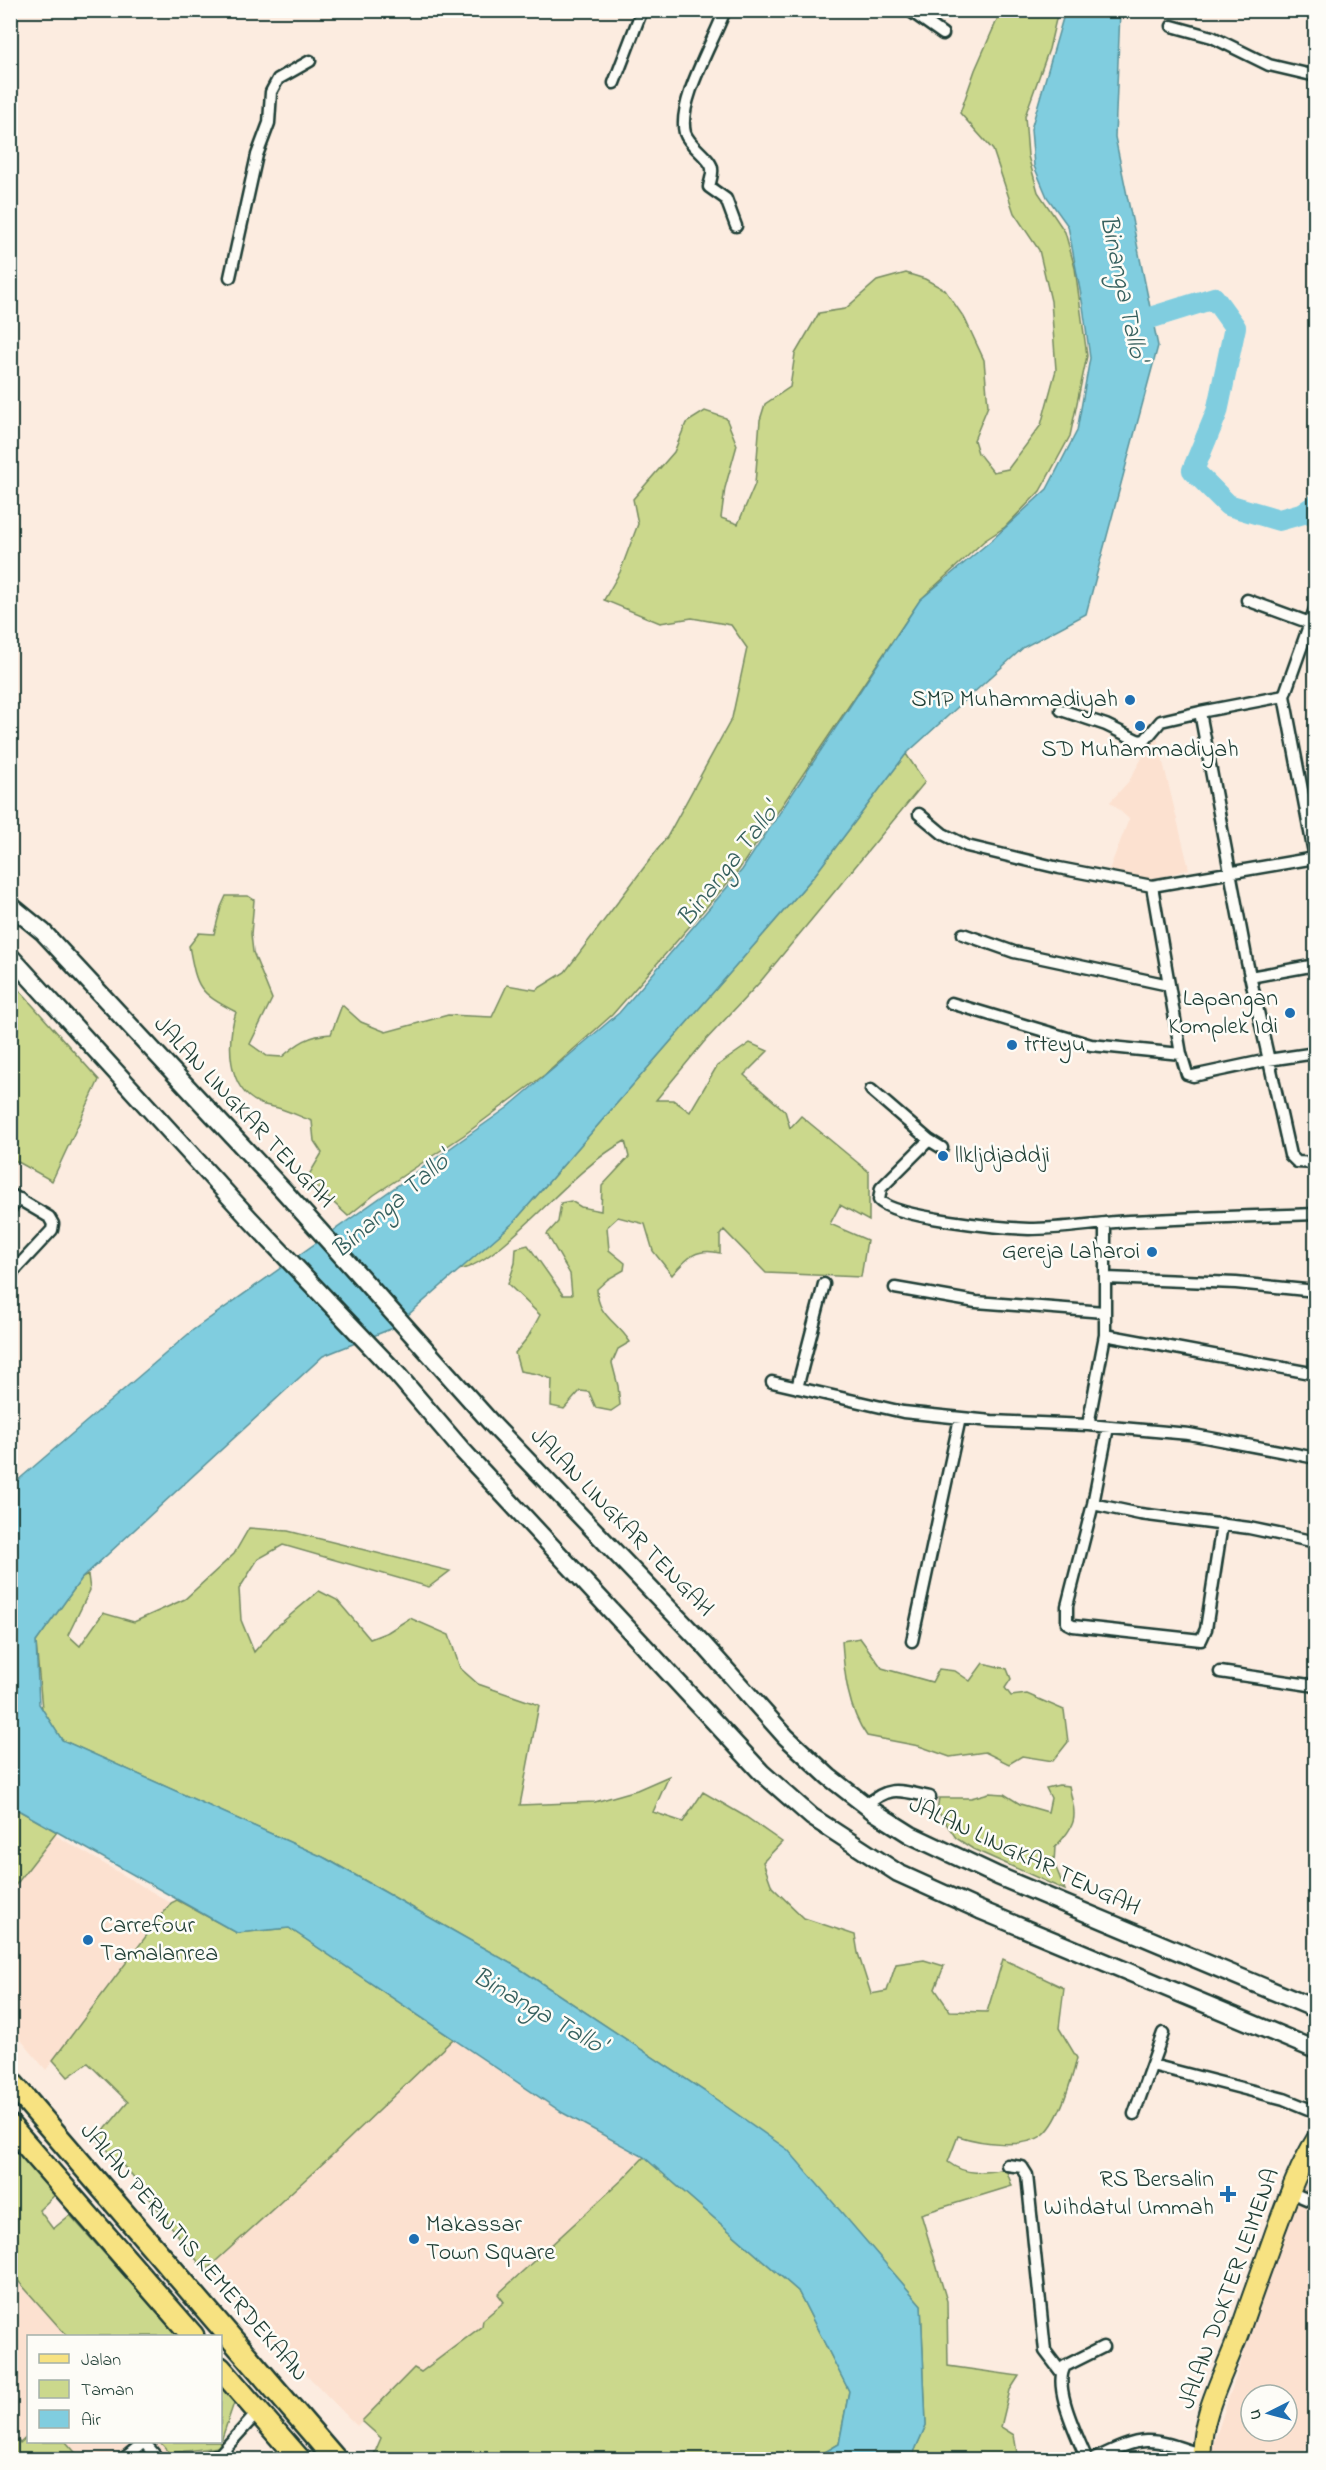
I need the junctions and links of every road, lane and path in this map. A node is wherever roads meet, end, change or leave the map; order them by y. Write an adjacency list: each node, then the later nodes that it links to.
1 (642, 10): 8 (street)
2 (725, 10): 9 (street)
3 (909, 10): 5 (street)
4 (1172, 26): 7 (street)
5 (943, 34)
6 (310, 61): 10 (street)
7 (1316, 75)
8 (614, 83)
9 (736, 226)
10 (230, 277)
11 (1247, 600): 13 (street)
12 (1316, 606): 13 (street)
13 (1310, 623): 14 (street)
14 (1284, 696): 16 (street); 18 (street)
15 (1061, 710): 16 (street)
16 (1200, 712): 19 (street)
17 (919, 814): 20 (street)
18 (1315, 858): 19 (street)
19 (1229, 872): 20 (street); 25 (street)
20 (1152, 886): 26 (street)
21 (10, 905): 60 (main road, JALAN LINGKAR TENGAH)
22 (963, 934): 26 (street)
23 (10, 956): 63 (main road)
24 (1316, 965): 25 (street)
25 (1250, 977): 30 (street)
26 (1169, 985): 29 (street)
27 (951, 1003): 29 (street)
28 (1316, 1053): 30 (street)
29 (1181, 1054): 30 (street)
30 (1268, 1060): 34 (street)
31 (871, 1090): 32 (street)
32 (929, 1140): 33 (street); 38 (street)
33 (942, 1148)
34 (1316, 1163)
35 (15, 1197): 36 (street); 39 (street)
36 (10, 1209)
37 (1316, 1214): 38 (street)
38 (1105, 1223): 40 (street)
39 (10, 1275)
40 (1106, 1278): 43 (street); 44 (street)
41 (824, 1284): 48 (street)
42 (895, 1288): 44 (street)
43 (1316, 1291)
44 (1104, 1312): 45 (street)
45 (1105, 1335): 46 (street); 50 (street)
46 (1316, 1374)
47 (772, 1382): 48 (street)
48 (798, 1388): 49 (street)
49 (960, 1418): 50 (street); 56 (street)
50 (1088, 1425): 51 (street)
51 (1108, 1426): 52 (street); 53 (street)
52 (1316, 1458)
53 (1093, 1504): 54 (street); 54 (street)
54 (1222, 1524): 55 (street)
55 (1316, 1542)
56 (912, 1641)
57 (1220, 1672): 58 (street)
58 (1316, 1686)
59 (930, 1797): 60 (street)
60 (866, 1806): 61 (main road, JALAN LINGKAR TENGAH)
61 (1316, 2009)
62 (1163, 2033): 64 (street)
63 (1316, 2050)
64 (1152, 2065): 66 (street); 67 (street)
65 (10, 2081): 86 (highway, JALAN PERINTIS KEMERDEKAAN)
66 (1316, 2112)
67 (1134, 2114)
68 (10, 2126): 73 (highway)
69 (1316, 2139): 71 (main road, JALAN DOKTER LEIMENA)
70 (1007, 2165): 76 (street)
71 (1290, 2192): 72 (street); 81 (main road, JALAN DOKTER LEIMENA)
72 (1316, 2203)
73 (191, 2335)
74 (1102, 2347): 76 (street)
75 (222, 2370): 77 (highway)
76 (1061, 2372): 87 (street)
77 (259, 2411): 80 (street); 85 (highway)
78 (143, 2443): 82 (street)
79 (145, 2443): 83 (street)
80 (219, 2457): 84 (street)
81 (1202, 2457): 88 (street)
82 (123, 2460)
83 (159, 2460)
84 (194, 2460)
85 (300, 2460)
86 (336, 2460)
87 (1087, 2460)
88 (1092, 2460)

